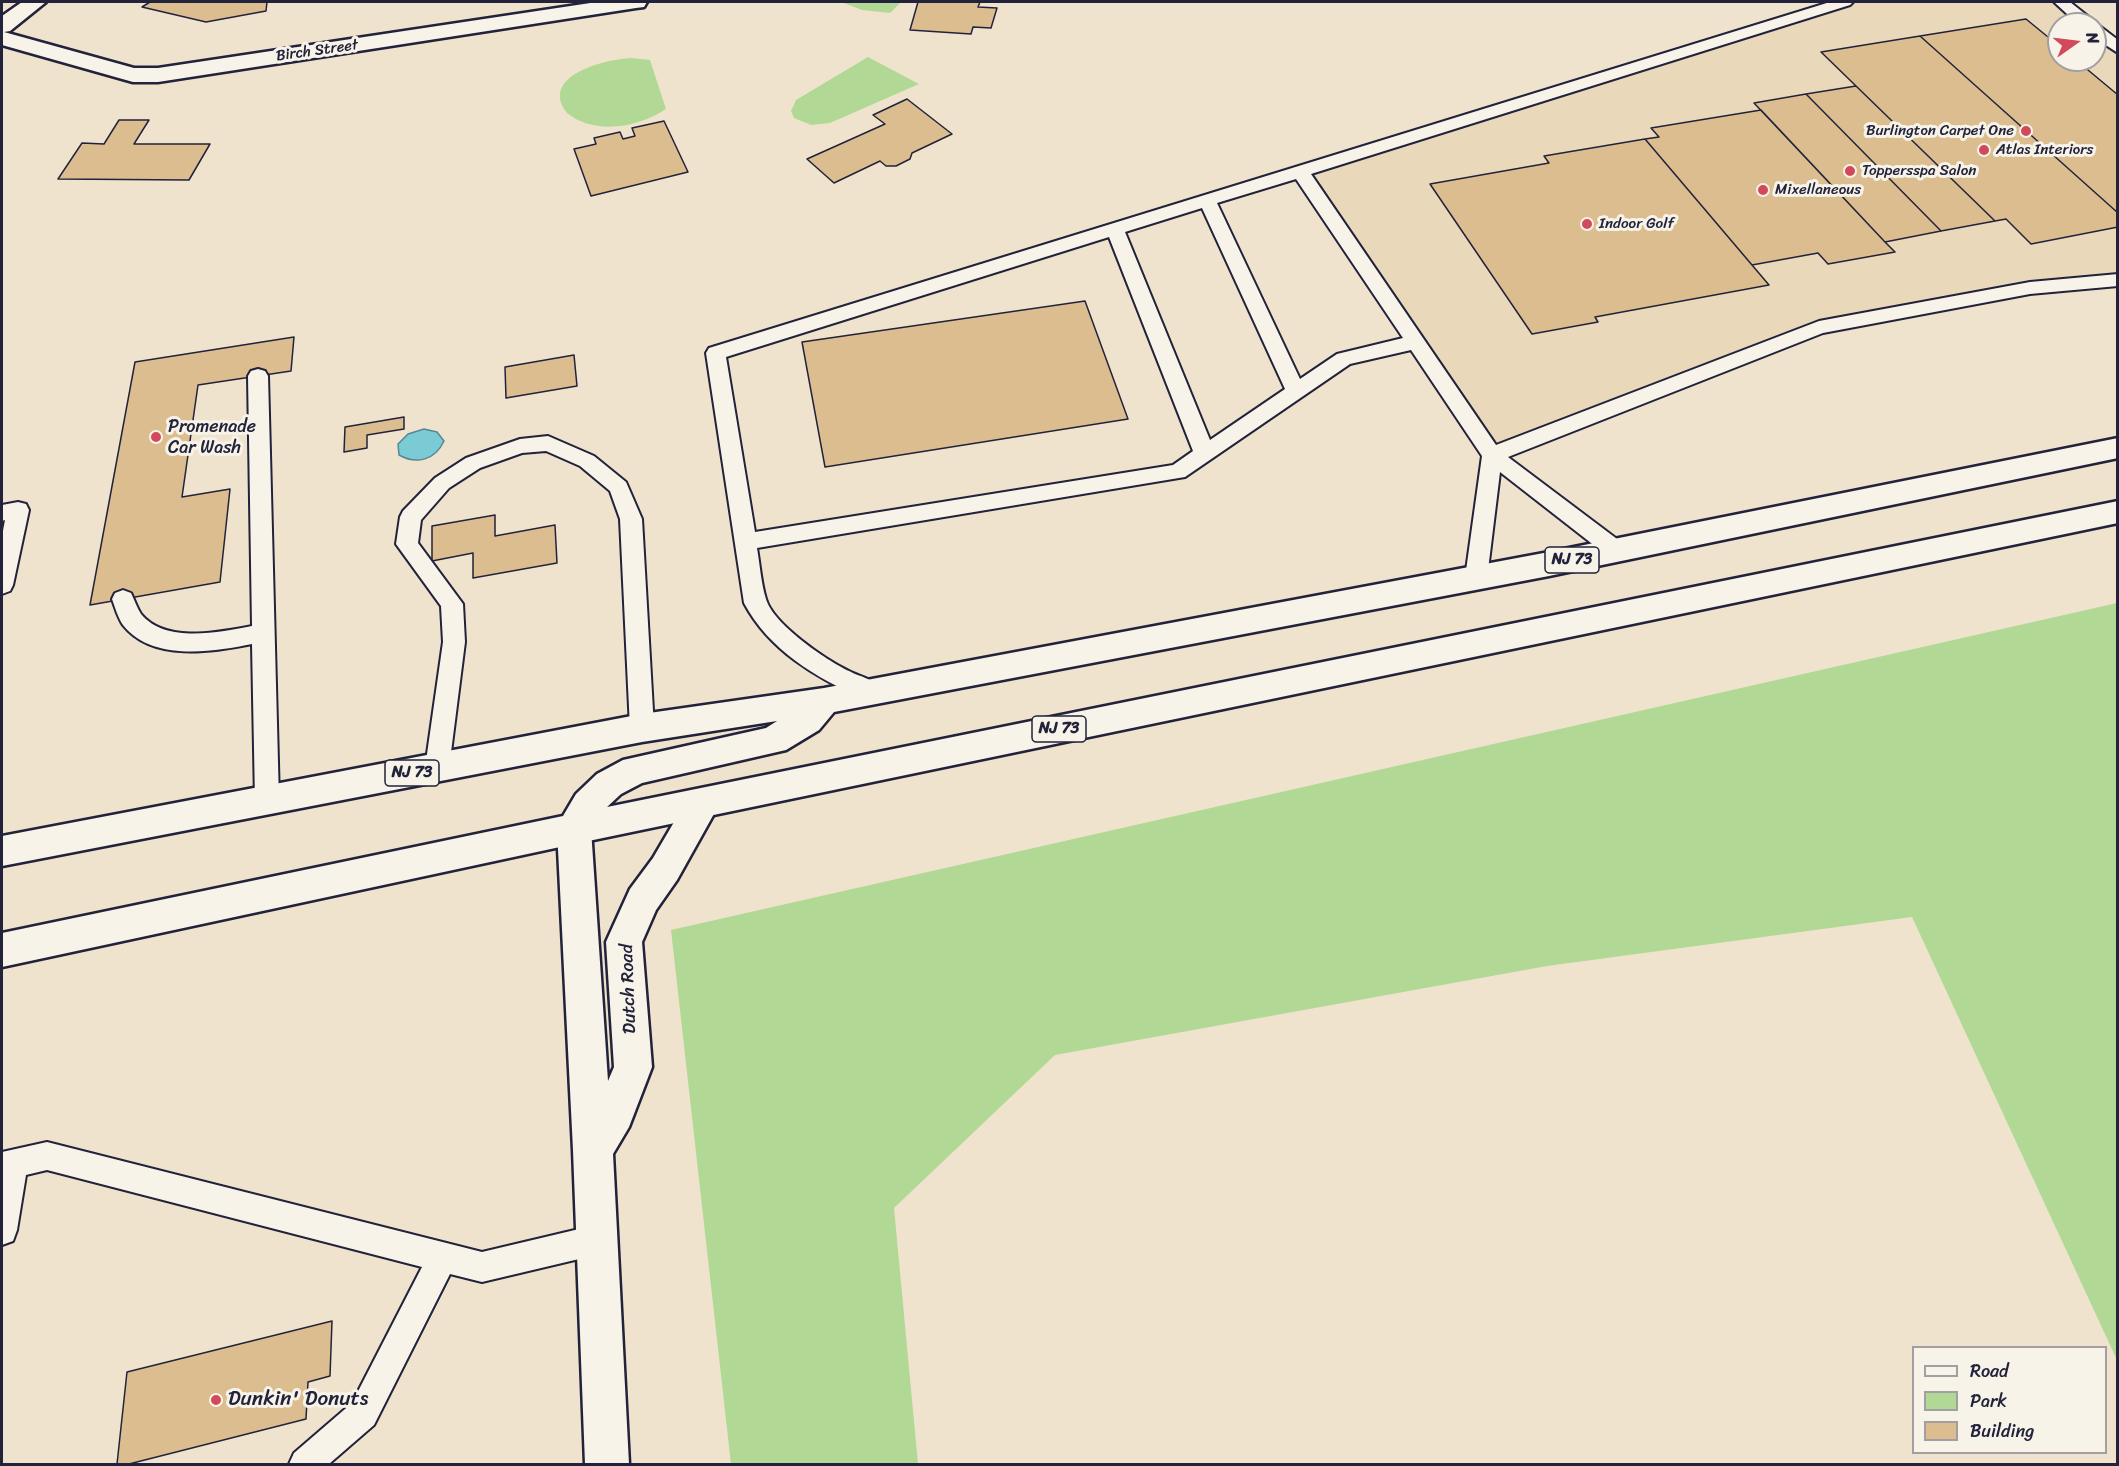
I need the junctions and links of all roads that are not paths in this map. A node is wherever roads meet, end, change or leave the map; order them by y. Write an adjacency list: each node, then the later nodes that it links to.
1 (35, 2): 6 (main road)
2 (636, 2): 7 (main road, Birch Street)
3 (1845, 2): 8 (lane)
4 (2061, 2): 5 (lane)
5 (2073, 12)
6 (2, 26)
7 (2, 38)
8 (1300, 171): 9 (lane); 12 (lane)
9 (1207, 200): 10 (lane); 14 (lane)
10 (1115, 229): 16 (lane); 20 (lane)
11 (2118, 280): 17 (lane)
12 (1416, 342): 14 (lane); 17 (lane)
13 (258, 376): 25 (lane)
14 (1296, 391): 16 (lane)
15 (2118, 447): 21 (main road, NJ 73)
16 (1205, 454): 20 (lane)
17 (1492, 455): 21 (lane); 22 (lane)
18 (2118, 512): 31 (main road, NJ 73)
19 (2, 513): 23 (lane)
20 (745, 542): 26 (lane)
21 (1617, 550): 22 (main road, NJ 73)
22 (1476, 578): 26 (main road, NJ 73)
23 (2, 585)
24 (123, 599): 25 (lane)
25 (264, 633): 30 (lane)
26 (872, 692): 27 (main road, NJ 73)
27 (824, 701): 28 (main road, NJ 73); 32 (main road)
28 (642, 728): 29 (main road, NJ 73); 29 (lane)
29 (437, 768): 30 (main road, NJ 73)
30 (267, 801): 33 (main road, NJ 73)
31 (703, 803): 32 (main road, NJ 73); 35 (main road, Dutch Road)
32 (574, 829): 34 (main road, NJ 73); 35 (main road)
33 (2, 851)
34 (2, 950)
35 (593, 1150): 38 (main road)
36 (7, 1165): 37 (lane); 39 (lane)
37 (2, 1230)
38 (596, 1240): 39 (lane); 41 (main road)
39 (442, 1258): 40 (lane)
40 (305, 1464)
41 (607, 1464)

